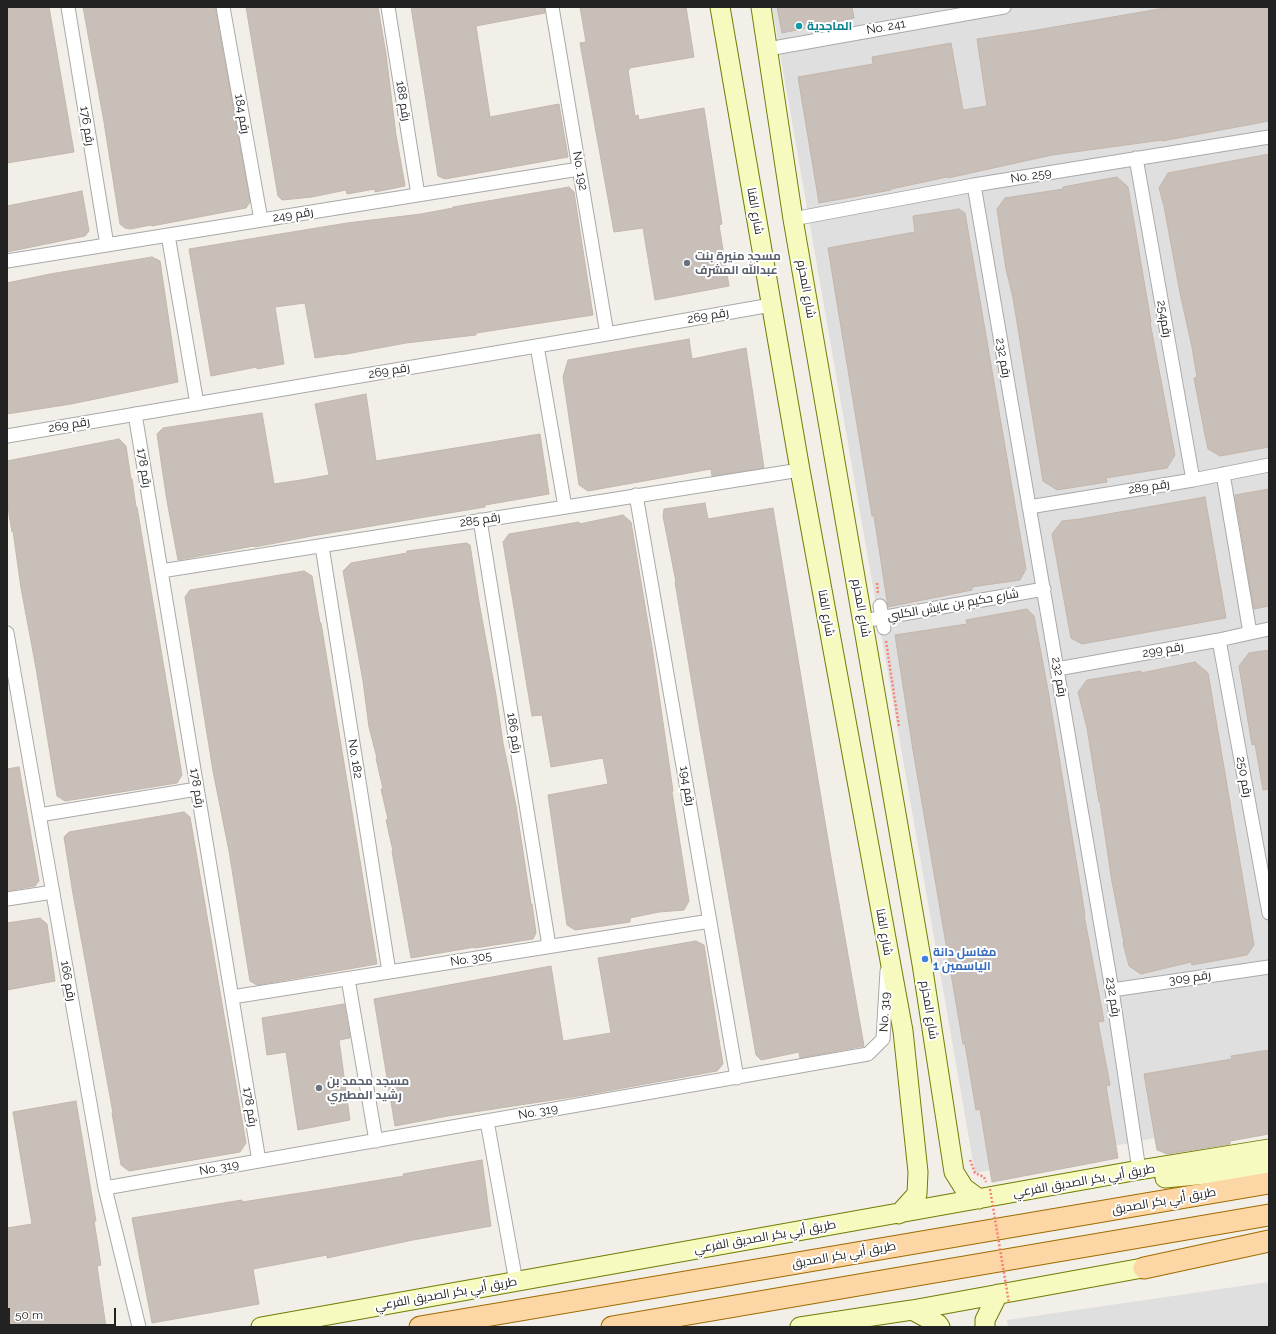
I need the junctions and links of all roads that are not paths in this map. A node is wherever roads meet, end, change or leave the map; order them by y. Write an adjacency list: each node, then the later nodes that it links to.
1 (68, 7): 18 (street, رقم 176)
2 (223, 7): 16 (street, رقم 184)
3 (388, 7): 14 (street, رقم 188)
4 (552, 7): 12 (street, No. 192)
5 (720, 7): 20 (street, شارع القنا)
6 (761, 7): 9 (street, شارع المحزم)
7 (1004, 7): 8 (street, No. 241)
8 (949, 12): 9 (street, No. 241)
9 (768, 49): 15 (street, شارع المحزم)
10 (1269, 137): 11 (street, No. 259)
11 (1136, 158): 13 (street, No. 259); 29 (street, رقم254)
12 (579, 169): 14 (street, رقم 249); 21 (street, No. 192)
13 (974, 185): 15 (street, No. 259); 31 (street, رقم 232)
14 (418, 195): 16 (street, رقم 249)
15 (794, 219): 37 (street, شارع المحزم)
16 (262, 220): 17 (street, رقم 249)
17 (168, 235): 18 (street, رقم 249); 23 (street)
18 (107, 245): 19 (street, رقم 249)
19 (7, 262)
20 (770, 305): 21 (street, رقم 269); 27 (street, شارع القنا)
21 (607, 334): 22 (street, رقم 269)
22 (537, 346): 23 (street, رقم 269); 32 (street)
23 (197, 404): 24 (street, رقم 269)
24 (135, 414): 25 (street, رقم 269); 35 (street, رقم 178)
25 (7, 436)
26 (1269, 465): 28 (street, رقم 289)
27 (800, 470): 30 (street, رقم 285); 50 (street, شارع القنا)
28 (1223, 474): 29 (street, رقم 289); 39 (street)
29 (1193, 480): 31 (street, رقم 289)
30 (636, 495): 32 (street, رقم 285); 48 (street, رقم 194)
31 (1029, 506): 36 (street, رقم 232)
32 (565, 507): 33 (street, رقم 285)
33 (480, 520): 34 (street, رقم 285); 49 (street, رقم 186)
34 (322, 546): 35 (street, رقم 285); 53 (street, No. 182)
35 (161, 571): 43 (street, رقم 178)
36 (1044, 589): 37 (street, شارع حكيم بن عايش الكلبي); 42 (street, رقم 232)
37 (863, 621): 51 (street, شارع المحزم)
38 (1269, 629): 39 (street, رقم 299)
39 (1250, 632): 41 (street, رقم 299)
40 (7, 633): 44 (street, رقم 166)
41 (1219, 640): 42 (street, رقم 299); 47 (street, رقم 250)
42 (1057, 669): 55 (street, رقم 232)
43 (197, 789): 44 (street); 56 (street, رقم 178)
44 (39, 815): 45 (street, رقم 166)
45 (53, 892): 46 (street); 66 (street, رقم 166)
46 (7, 899)
47 (1269, 913)
48 (710, 920): 49 (street, No. 305); 58 (street, رقم 194)
49 (549, 946): 53 (street, No. 305)
50 (888, 955): 57 (street, شارع القنا); 58 (street, No. 319)
51 (922, 964): 57 (street); 68 (street, شارع المحزم)
52 (1269, 967): 55 (street, رقم 309)
53 (389, 972): 54 (street, No. 305)
54 (348, 979): 56 (street, No. 305); 60 (street)
55 (1112, 990): 64 (street, رقم 232)
56 (232, 997): 62 (street, رقم 178)
57 (902, 1030): 69 (street, شارع القنا)
58 (737, 1078): 59 (street, No. 319)
59 (488, 1121): 60 (street, No. 319); 74 (street)
60 (376, 1141): 62 (street, No. 319)
61 (1269, 1149): 64 (street, طريق أبي بكر الصديق الفرعي)
62 (259, 1161): 66 (street, No. 319)
63 (1269, 1168): 67 (street)
64 (1139, 1170): 67 (street, طريق أبي بكر الصديق الفرعي)
65 (1269, 1183): 79 (main road, طريق أبي بكر الصديق)
66 (104, 1188): 77 (street, رقم 166)
67 (1029, 1191): 68 (street, طريق أبي بكر الصديق الفرعي)
68 (984, 1194): 69 (street, طريق أبي بكر الصديق الفرعي)
69 (899, 1214): 74 (street, طريق أبي بكر الصديق الفرعي)
70 (1269, 1215): 80 (main road)
71 (1269, 1241): 73 (main road)
72 (1269, 1247): 73 (street)
73 (1144, 1268): 75 (street)
74 (516, 1282): 78 (street, طريق أبي بكر الصديق الفرعي)
75 (1004, 1298): 76 (street); 83 (street)
76 (912, 1310): 81 (street); 82 (street)
77 (139, 1327)
78 (261, 1327)
79 (420, 1327)
80 (612, 1327)
81 (800, 1327)
82 (940, 1327)
83 (985, 1327)

